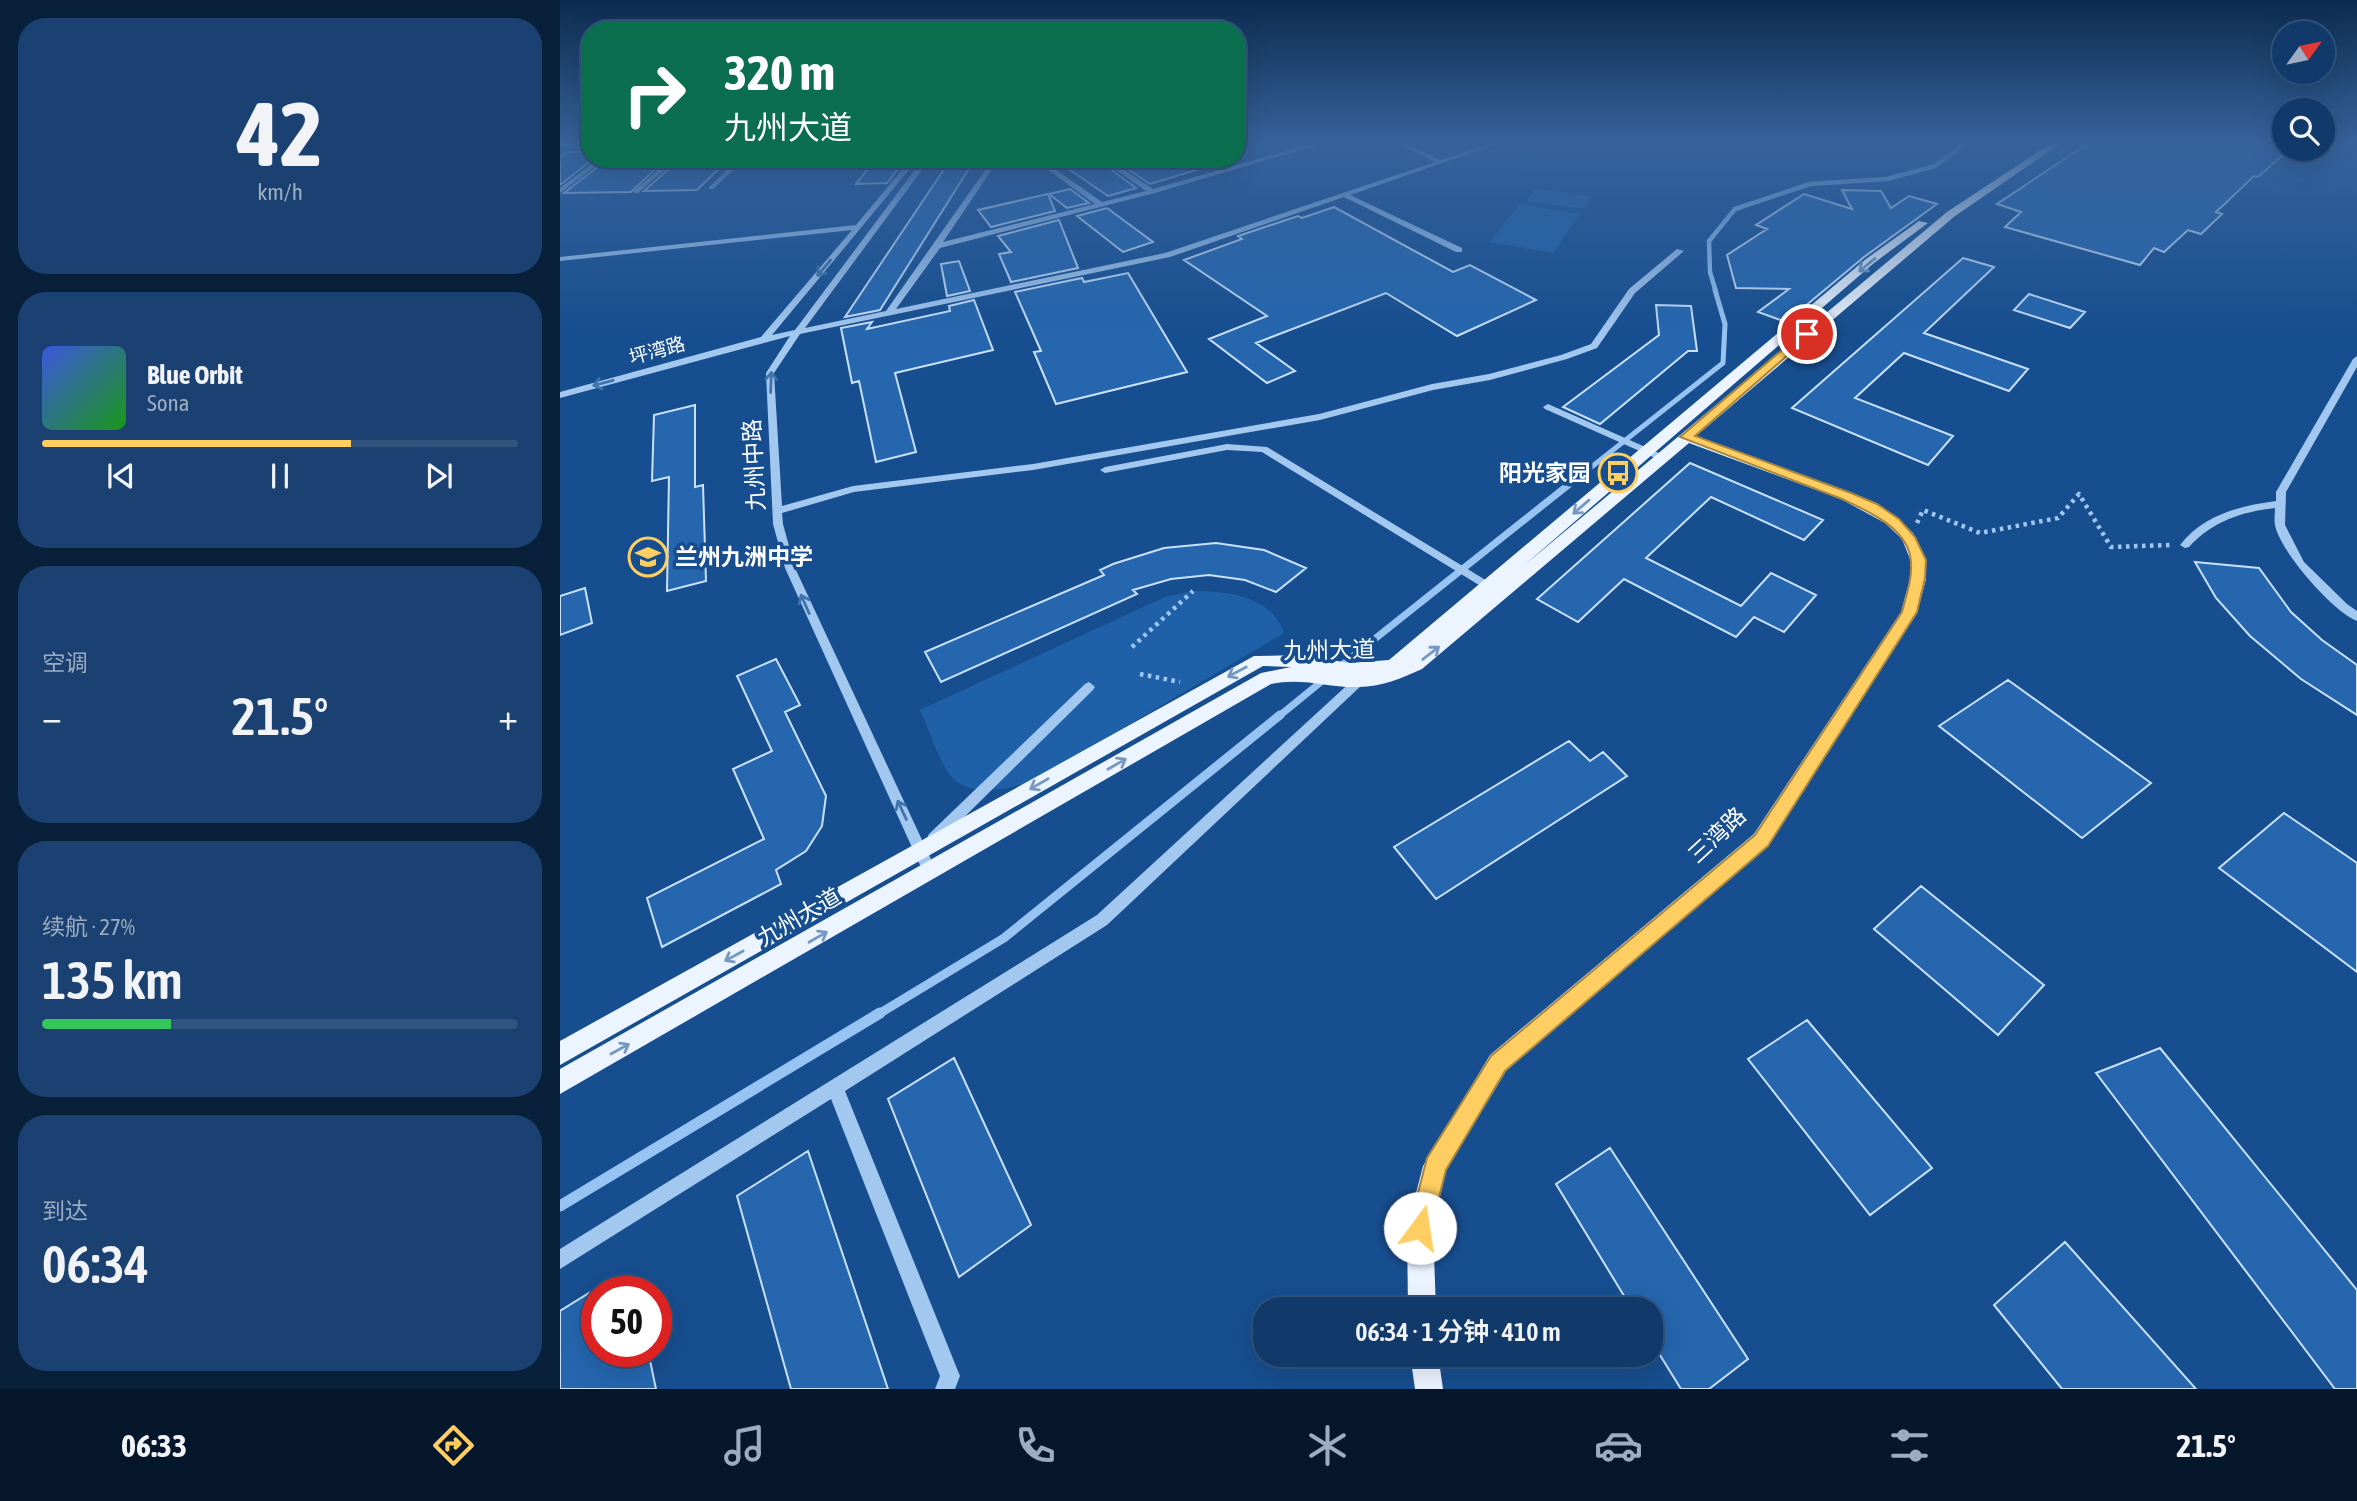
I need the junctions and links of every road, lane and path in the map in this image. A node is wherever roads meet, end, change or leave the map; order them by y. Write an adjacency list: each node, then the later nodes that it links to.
1 (875, 207): 9 (street)
2 (891, 207): 15 (street, 九州中路)
3 (964, 207): 10 (street)
4 (1095, 207): 10 (street)
5 (1310, 207): 14 (street, 坪湾路)
6 (1369, 207): 11 (street)
7 (1944, 207): 21 (main road, one-way to 21)
8 (1962, 207): 20 (main road, 九州大道)
9 (858, 227): 13 (street); 16 (street, one-way to 16)
10 (937, 246): 14 (street)
11 (1459, 250)
12 (1680, 251): 25 (street)
13 (560, 259)
14 (888, 314): 15 (street, 坪湾路)
15 (797, 332): 16 (street, 坪湾路); 25 (street, 九州中路, one-way to 15)
16 (764, 339): 18 (street, 坪湾路, one-way to 18)
17 (2357, 359): 24 (street)
18 (560, 395)
19 (1548, 407): 21 (street)
20 (1686, 437): 22 (main road, 九州大道); 26 (main road)
21 (1642, 448): 22 (street); 28 (main road, one-way to 28)
22 (1662, 457): 28 (main road, 九州大道)
23 (1104, 470): 28 (street)
24 (2281, 504): 27 (street); 30 (street)
25 (777, 511): 35 (street, 九州中路, one-way to 25)
26 (1910, 540): 27 (path); 41 (main road, 三湾路)
27 (2185, 545)
28 (1496, 590): 33 (main road, 九州大道)
29 (1193, 591): 31 (path)
30 (2357, 617)
31 (1132, 647)
32 (1297, 667): 33 (main road, 九州大道); 35 (main road, one-way to 35); 36 (main road, 九州大道, one-way to 32)
33 (1351, 677): 39 (street)
34 (1089, 687): 35 (street)
35 (921, 851): 36 (street, 九州中路); 37 (main road, one-way to 37)
36 (930, 872): 38 (main road, 九州大道, one-way to 36)
37 (560, 1054)
38 (560, 1082)
39 (835, 1087): 40 (street); 43 (street)
40 (560, 1260)
41 (1422, 1297)
42 (1426, 1367): 44 (main road)
43 (945, 1389)
44 (1429, 1389)

